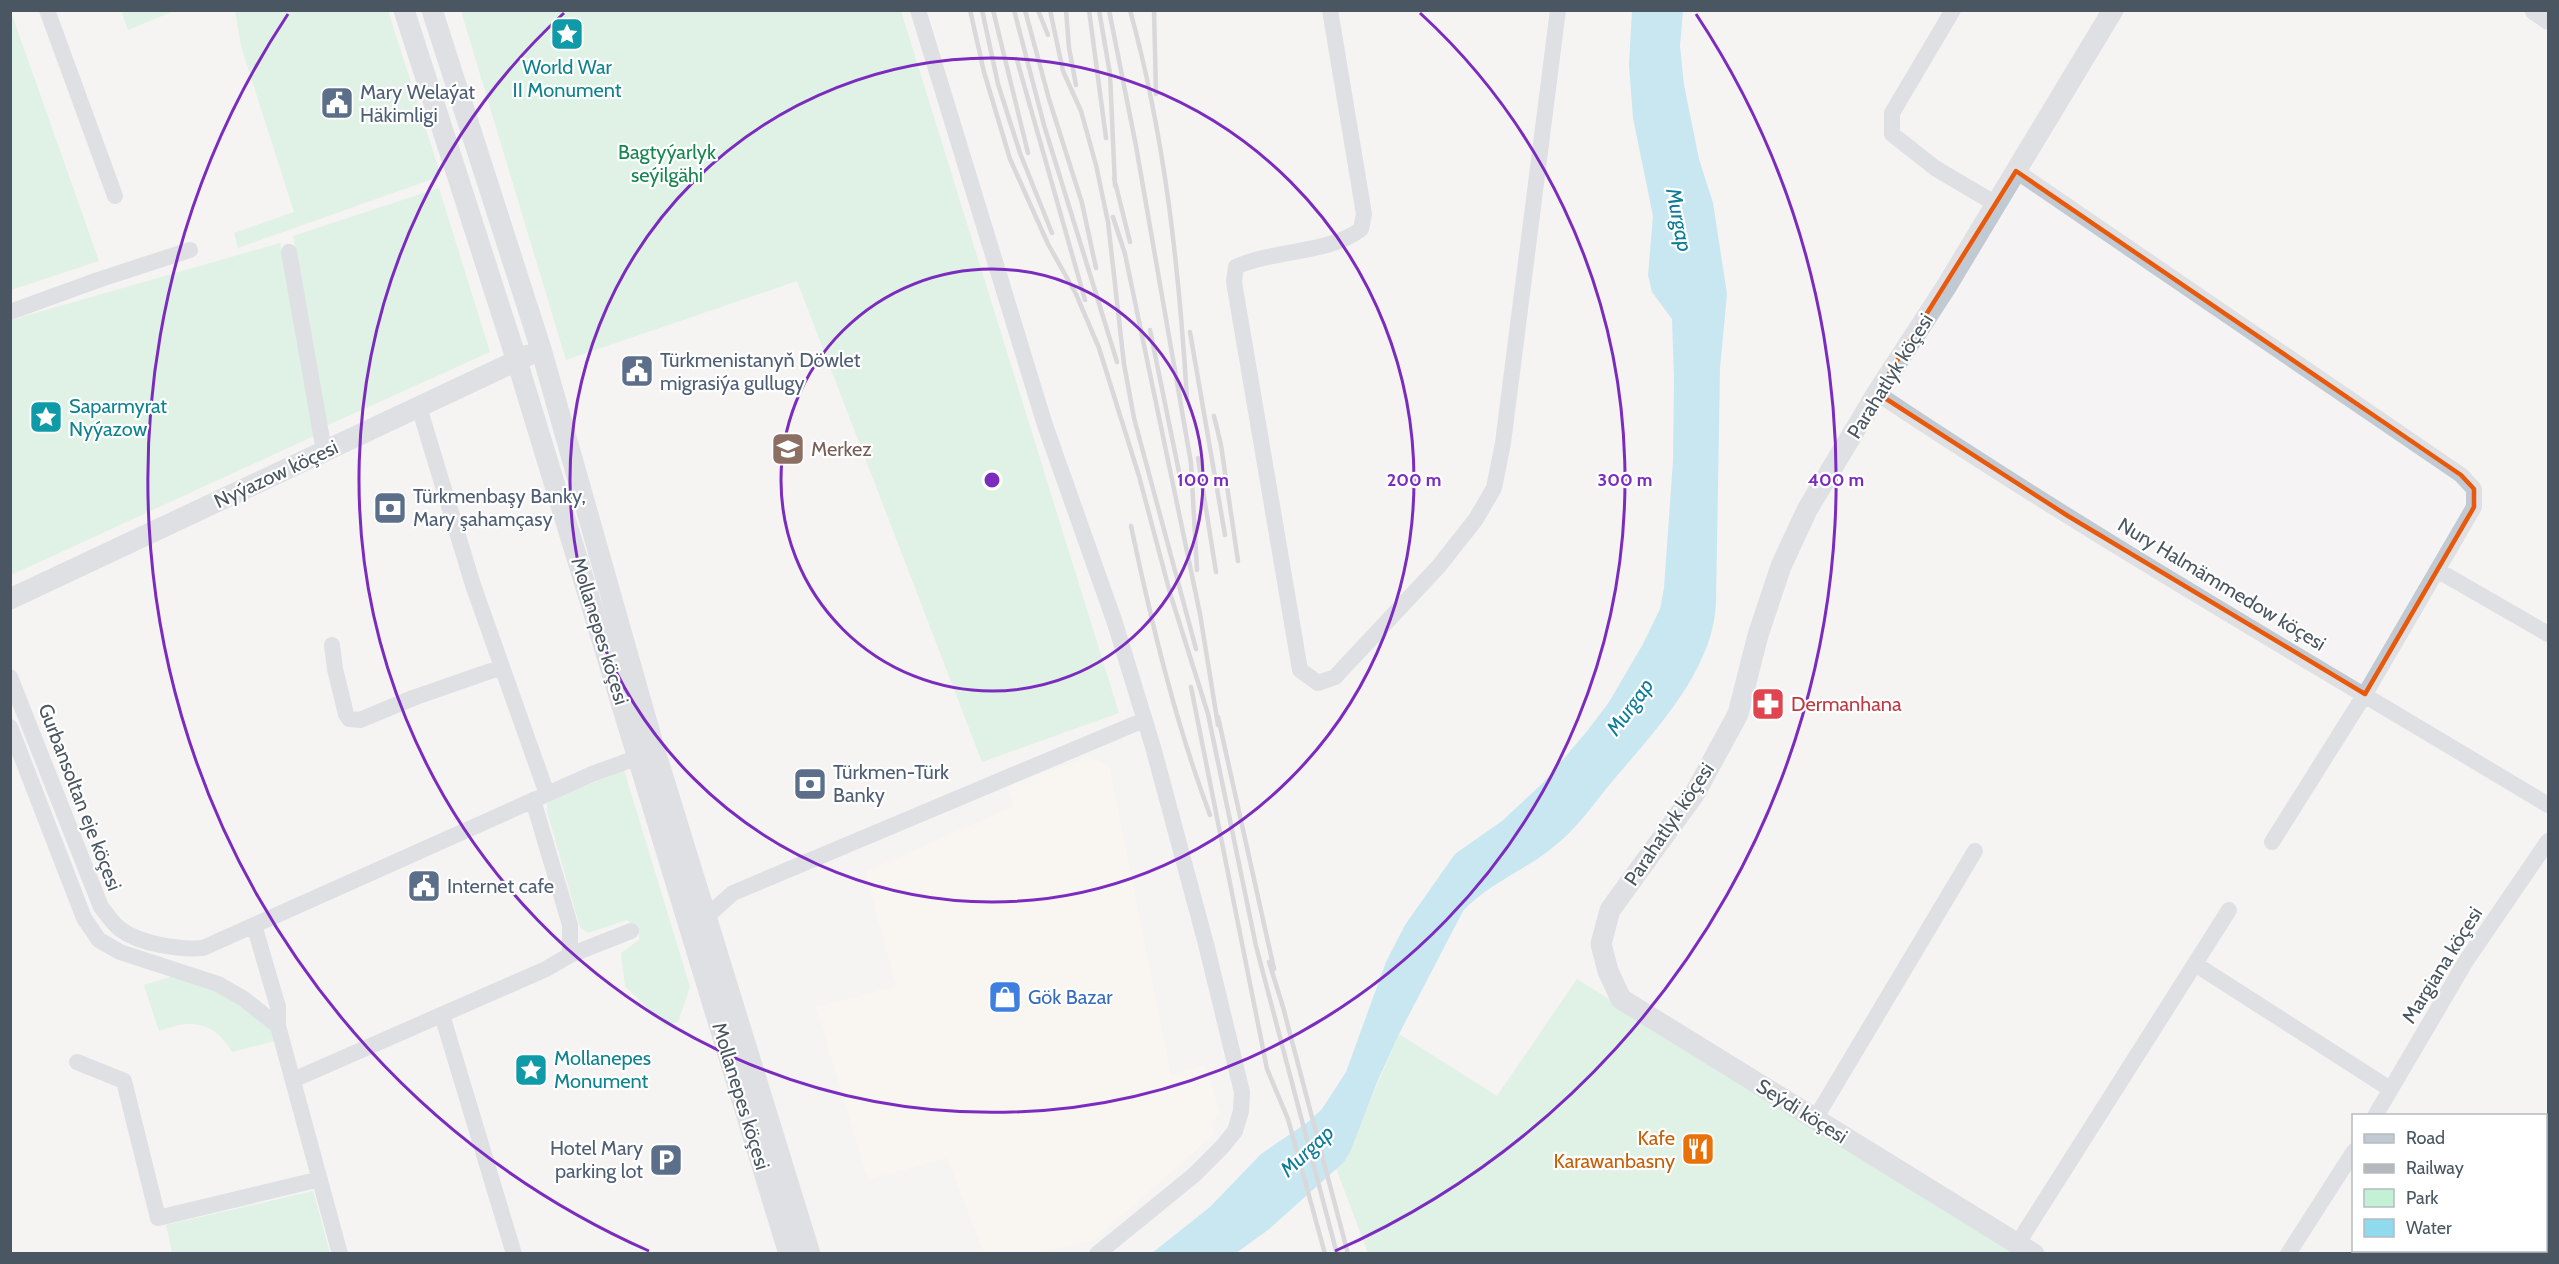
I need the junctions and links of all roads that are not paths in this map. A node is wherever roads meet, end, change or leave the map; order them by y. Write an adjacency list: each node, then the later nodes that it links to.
1 (47, 10): 12 (street)
2 (404, 10): 18 (street, Mollanepes köçesi)
3 (432, 10): 17 (street, Mollanepes köçesi)
4 (918, 10): 29 (street)
5 (1330, 10): 6 (street)
6 (1558, 10)
7 (1953, 10): 13 (street)
8 (2113, 10): 11 (street, Parahatlyk köçesi)
9 (2535, 10): 10 (street)
10 (2548, 19)
11 (2016, 171): 13 (street, Parahatlyk köçesi); 22 (street)
12 (115, 196)
13 (1996, 204): 19 (street, Parahatlyk köçesi)
14 (190, 250): 16 (street)
15 (289, 252): 21 (street)
16 (10, 312)
17 (541, 349): 18 (street, Nyýazow köçesi); 31 (street, Mollanepes köçesi)
18 (517, 361): 20 (street, Nyýazow köçesi); 31 (street, Mollanepes köçesi)
19 (1877, 393): 28 (street, Nury Halmämmedow köçesi); 41 (street, Parahatlyk köçesi)
20 (419, 407): 21 (street, Nyýazow köçesi); 26 (street)
21 (324, 451): 23 (street, Nyýazow köçesi)
22 (2437, 570): 24 (street); 28 (street)
23 (10, 599)
24 (2548, 634)
25 (333, 645): 26 (street)
26 (502, 667): 32 (street)
27 (10, 677): 39 (street, Gurbansoltan eje köçesi)
28 (2365, 694): 33 (street, Nury Halmämmedow köçesi); 35 (street)
29 (1144, 720): 38 (street); 58 (street)
30 (10, 727): 45 (street, Gurbansoltan eje köçesi)
31 (647, 754): 32 (street, Gurbansoltan eje köçesi); 38 (street, Mollanepes köçesi); 56 (street, Mollanepes köçesi)
32 (540, 797): 39 (street, Gurbansoltan eje köçesi); 42 (street)
33 (2548, 805)
34 (2548, 841): 48 (street, Margiana köçesi)
35 (2272, 842)
36 (1975, 851): 50 (street)
37 (2229, 910): 43 (street)
38 (706, 917): 57 (street, Mollanepes köçesi)
39 (254, 925): 45 (street)
40 (632, 932): 42 (street)
41 (1600, 944): 50 (street, Seýdi köçesi)
42 (570, 955): 44 (street)
43 (2195, 964): 48 (street); 53 (street)
44 (442, 1015): 47 (street); 55 (street)
45 (278, 1026): 47 (street)
46 (76, 1062): 52 (street)
47 (293, 1080): 52 (street)
48 (2390, 1089): 49 (street, Margiana köçesi)
49 (2376, 1114)
50 (1815, 1119): 53 (street, Seýdi köçesi)
51 (2352, 1154): 59 (street)
52 (320, 1179): 54 (street)
53 (2026, 1249)
54 (340, 1254)
55 (514, 1254)
56 (789, 1254)
57 (810, 1254)
58 (1097, 1254)
59 (2288, 1254)

